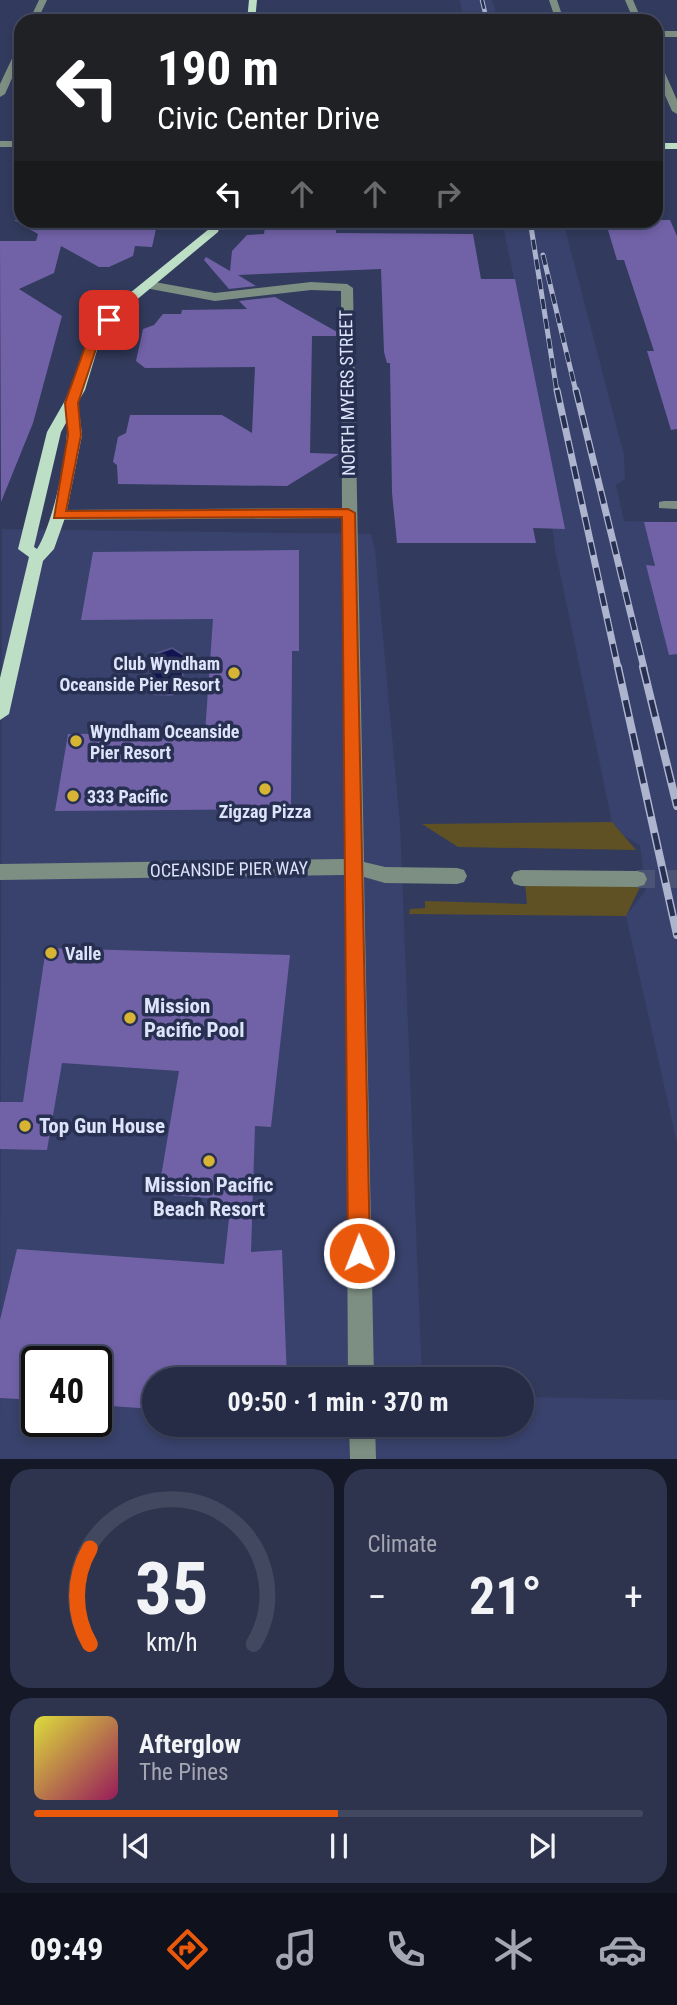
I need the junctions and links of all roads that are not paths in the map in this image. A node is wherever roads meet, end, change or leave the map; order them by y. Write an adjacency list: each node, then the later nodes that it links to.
1 (14, 63): 3 (street)
2 (663, 80): 4 (street)
3 (0, 94)
4 (677, 111)
5 (215, 228): 6 (main road)
6 (149, 285): 7 (main road); 8 (street, NORTH MYERS STREET)
7 (72, 403): 9 (main road); 10 (main road)
8 (348, 513): 9 (street); 12 (street, NORTH MYERS STREET)
9 (59, 515): 10 (main road)
10 (37, 555): 11 (main road)
11 (0, 714)
12 (354, 867): 13 (street, OCEANSIDE PIER WAY); 14 (street, OCEANSIDE PIER WAY); 17 (street, NORTH MYERS STREET)
13 (0, 872)
14 (457, 876)
15 (521, 878): 16 (street)
16 (638, 878)
17 (361, 1367)
18 (362, 1437): 19 (street)
19 (363, 1459)

